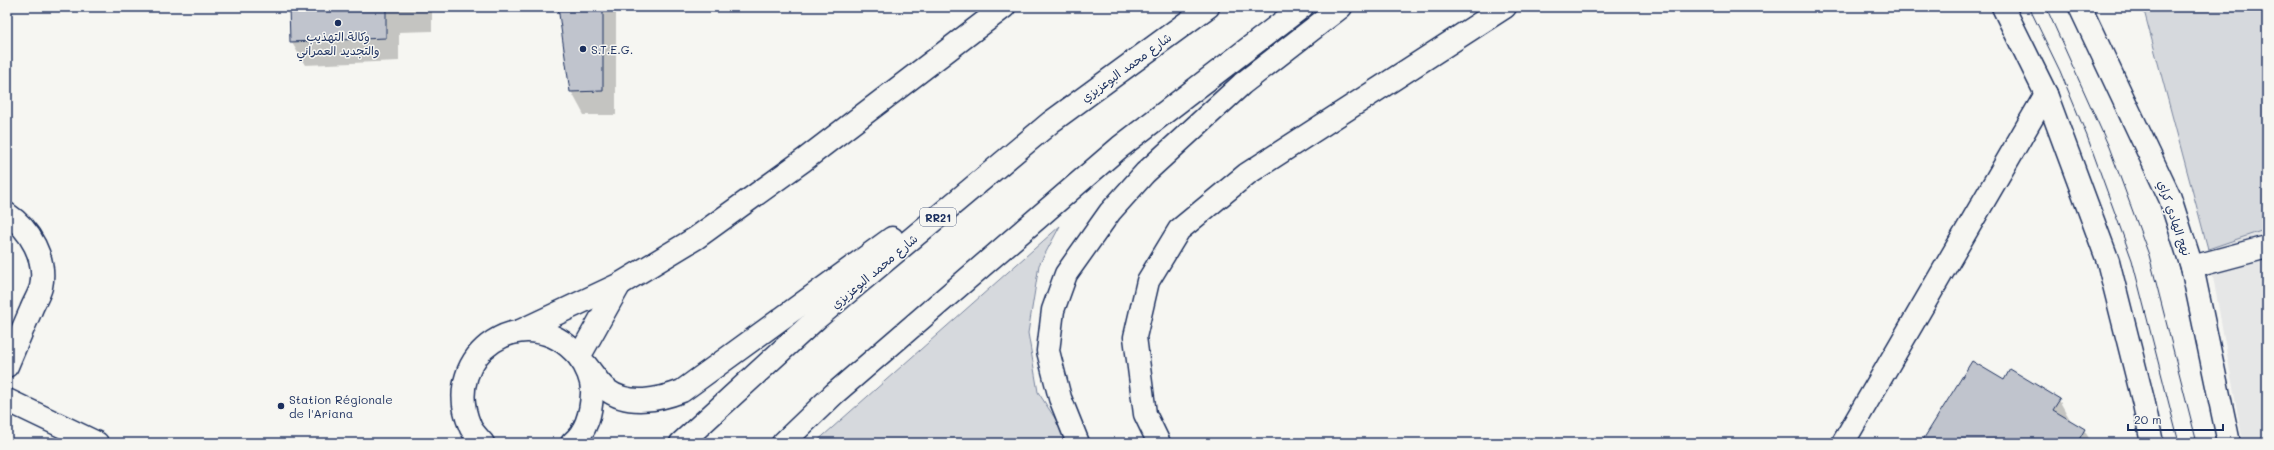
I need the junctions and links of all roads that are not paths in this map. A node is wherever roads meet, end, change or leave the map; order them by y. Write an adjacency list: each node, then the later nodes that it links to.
1 (1004, 7): 13 (main road)
2 (1208, 7): 9 (main road, شارع محمد البوعزيزي / RR21)
3 (1302, 7): 22 (main road)
4 (1341, 7): 23 (main road)
5 (1506, 7): 24 (main road)
6 (2003, 7): 8 (main road)
7 (2080, 7): 12 (main road, نهج الهادي كراي)
8 (2046, 94): 25 (main road); 26 (main road)
9 (1051, 122): 15 (main road); 21 (main road, شارع محمد البوعزيزي / RR21)
10 (7, 214): 16 (main road)
11 (2267, 247): 12 (main road)
12 (2192, 267): 27 (main road, نهج الهادي كراي)
13 (620, 284): 14 (main road); 15 (main road)
14 (520, 331): 15 (main road); 18 (main road)
15 (582, 360): 20 (main road)
16 (7, 366)
17 (7, 400): 19 (main road)
18 (473, 438)
19 (97, 443)
20 (572, 443)
21 (681, 443)
22 (783, 443)
23 (1078, 443)
24 (1159, 443)
25 (1843, 443)
26 (2152, 443)
27 (2229, 443)

